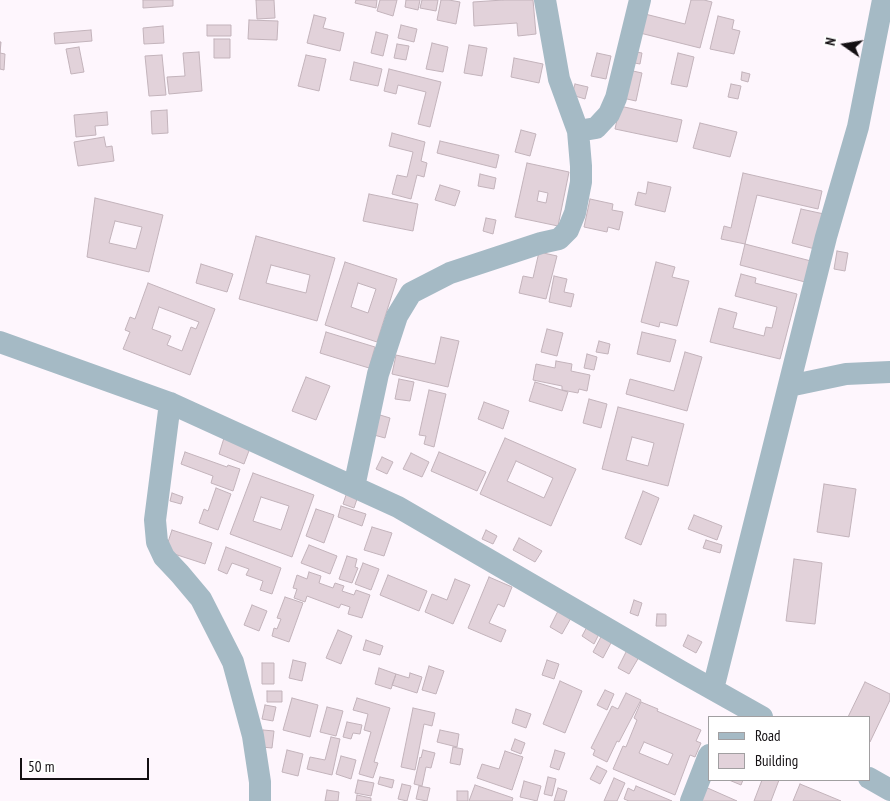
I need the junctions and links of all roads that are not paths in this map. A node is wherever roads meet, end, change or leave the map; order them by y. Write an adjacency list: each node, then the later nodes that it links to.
1 (545, 0): 4 (street)
2 (640, 0): 4 (street)
3 (883, 0): 7 (street)
4 (578, 131): 9 (street)
5 (0, 342): 8 (street)
6 (890, 372): 7 (street)
7 (789, 386): 10 (street)
8 (170, 403): 9 (street); 15 (street)
9 (354, 487): 10 (street)
10 (722, 702): 11 (street)
11 (759, 716)
12 (708, 758): 16 (street)
13 (870, 779): 14 (street)
14 (890, 790)
15 (260, 801)
16 (691, 801)

